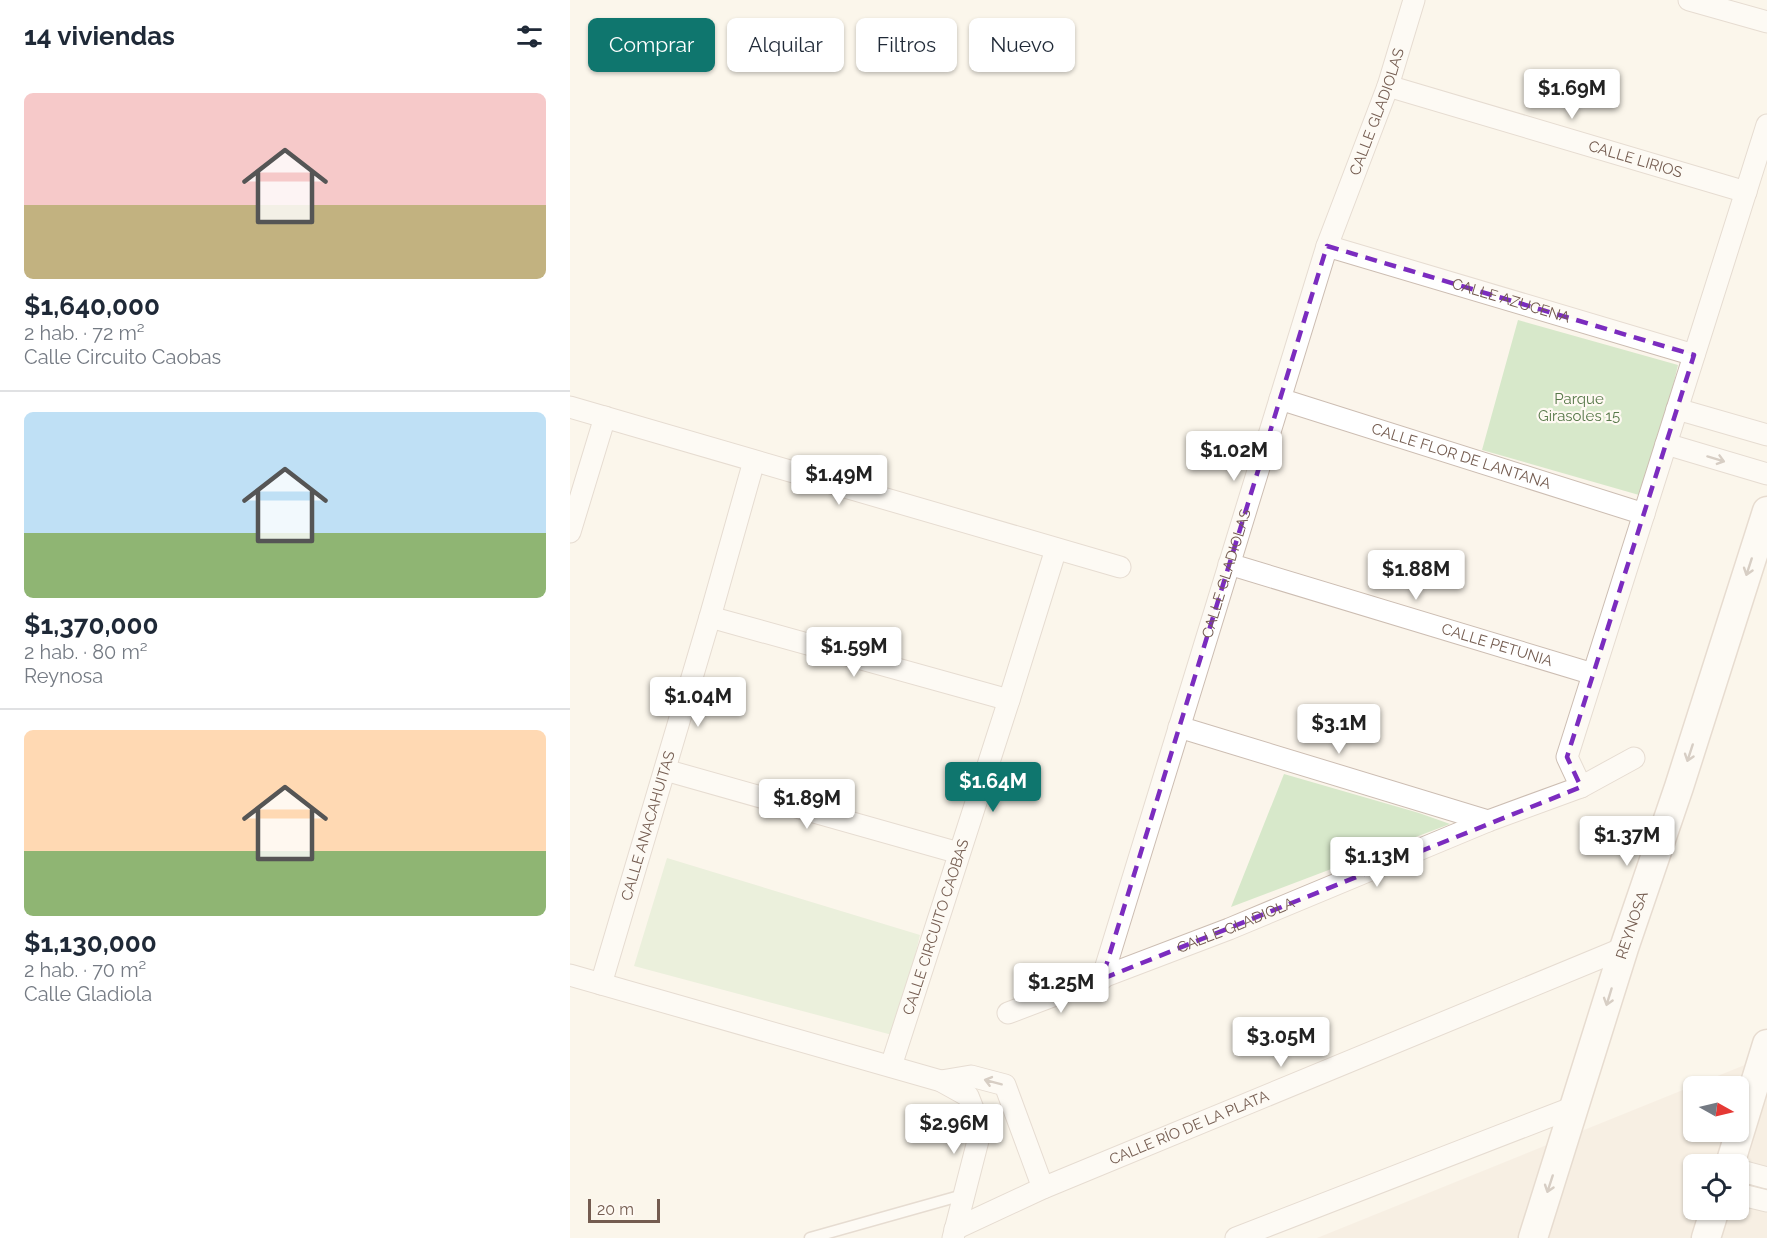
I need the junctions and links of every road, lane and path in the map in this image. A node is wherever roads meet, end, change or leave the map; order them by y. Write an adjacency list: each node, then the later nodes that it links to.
1 (1414, 0): 4 (street, CALLE GLADIOLAS)
2 (1689, 0): 3 (street)
3 (1767, 22)
4 (1388, 86): 6 (street, CALLE LIRIOS); 7 (street, CALLE GLADIOLAS)
5 (1767, 125): 6 (street)
6 (1746, 192): 8 (street)
7 (1327, 246): 8 (street, CALLE AZUCENA); 9 (street, CALLE GLADIOLAS)
8 (1694, 356): 11 (street)
9 (1280, 399): 18 (street, CALLE FLOR DE LANTANA); 21 (street, CALLE GLADIOLAS)
10 (570, 407): 12 (street)
11 (1677, 409): 13 (street); 14 (street)
12 (605, 417): 15 (street); 19 (street)
13 (1767, 435)
14 (1666, 444): 16 (street, one-way to 16); 18 (street)
15 (754, 461): 20 (street); 23 (street, CALLE ANACAHUITAS)
16 (1767, 474)
17 (1767, 511): 32 (main road, REYNOSA, one-way to 32)
18 (1644, 514): 24 (street)
19 (570, 532)
20 (1056, 549): 22 (street); 25 (street, CALLE CIRCUITO CAOBAS)
21 (1229, 564): 24 (street, CALLE PETUNIA); 26 (street, CALLE GLADIOLAS)
22 (1120, 567)
23 (710, 617): 25 (street); 28 (street, CALLE ANACAHUITAS)
24 (1593, 674): 29 (street)
25 (1009, 700): 31 (street, CALLE CIRCUITO CAOBAS)
26 (1179, 727): 30 (street); 34 (street, CALLE GLADIOLAS)
27 (1634, 758): 29 (street, CALLE GLADIOLA)
28 (665, 770): 31 (street); 35 (street, CALLE ANACAHUITAS)
29 (1581, 786): 30 (street, CALLE GLADIOLA)
30 (1488, 821): 34 (street, CALLE GLADIOLA)
31 (959, 853): 38 (street, CALLE CIRCUITO CAOBAS)
32 (1624, 948): 40 (main road, REYNOSA, one-way to 40); 44 (street, CALLE RÍO DE LA PLATA)
33 (570, 975): 35 (street)
34 (1102, 979): 36 (street, CALLE GLADIOLA)
35 (601, 984): 38 (street)
36 (1008, 1013)
37 (1767, 1044): 41 (main road)
38 (891, 1066): 39 (street)
39 (941, 1081): 44 (street, one-way to 39); 45 (street)
40 (1574, 1107): 51 (street); 52 (main road, REYNOSA, one-way to 52)
41 (1733, 1154)
42 (1749, 1173): 43 (street)
43 (1767, 1178)
44 (1043, 1188): 49 (street, CALLE RÍO DE LA PLATA)
45 (963, 1195): 49 (street); 50 (lane)
46 (1749, 1197): 47 (street)
47 (1767, 1201)
48 (1713, 1220): 53 (main road)
49 (954, 1234)
50 (810, 1238)
51 (1236, 1238)
52 (1533, 1238)
53 (1707, 1238)

